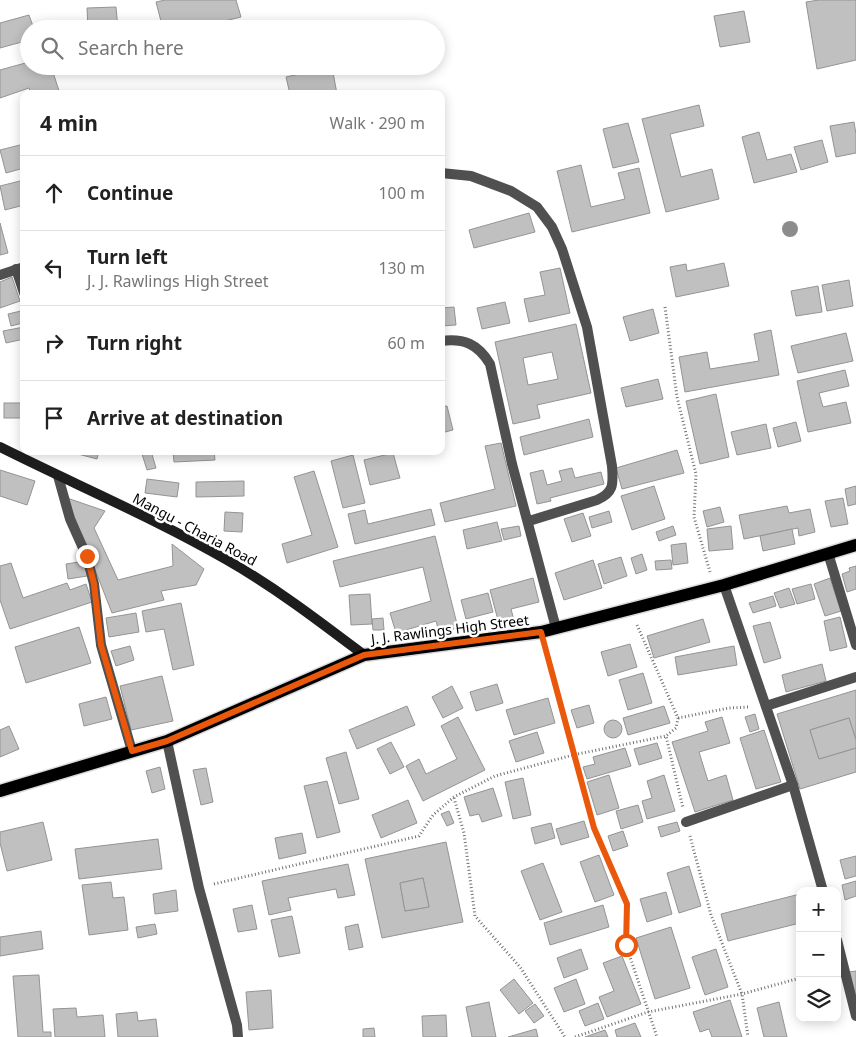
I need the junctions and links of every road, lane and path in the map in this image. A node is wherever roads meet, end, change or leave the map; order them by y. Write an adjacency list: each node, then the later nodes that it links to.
1 (445, 173): 8 (street)
2 (20, 268): 3 (street)
3 (0, 275)
4 (665, 307): 11 (path)
5 (445, 340): 8 (street)
6 (0, 448): 7 (street, Mangu - Charia Road)
7 (58, 476): 15 (street, Mangu - Charia Road); 21 (street)
8 (529, 521): 12 (street)
9 (856, 545): 10 (main road, J. J. Rawlings High Street)
10 (828, 553): 11 (main road, J. J. Rawlings High Street); 14 (street)
11 (719, 586): 12 (main road, J. J. Rawlings High Street); 17 (street)
12 (556, 628): 13 (main road, J. J. Rawlings High Street)
13 (541, 632): 15 (main road, J. J. Rawlings High Street); 22 (path)
14 (856, 645)
15 (364, 655): 20 (main road, J. J. Rawlings High Street)
16 (856, 676): 17 (street)
17 (766, 706): 18 (path); 23 (street)
18 (678, 718)
19 (666, 736): 22 (path)
20 (167, 741): 21 (main road, J. J. Rawlings High Street); 28 (street)
21 (132, 751): 24 (main road, J. J. Rawlings High Street)
22 (573, 755): 25 (path); 31 (path)
23 (793, 785): 26 (street); 27 (street)
24 (0, 791)
25 (454, 797): 28 (path); 34 (path)
26 (686, 822)
27 (822, 887)
28 (199, 888): 33 (street)
29 (841, 956): 32 (street)
30 (796, 979): 31 (path)
31 (648, 1012): 35 (path); 36 (path)
32 (856, 1016)
33 (238, 1037)
34 (565, 1037)
35 (575, 1037)
36 (656, 1037)

